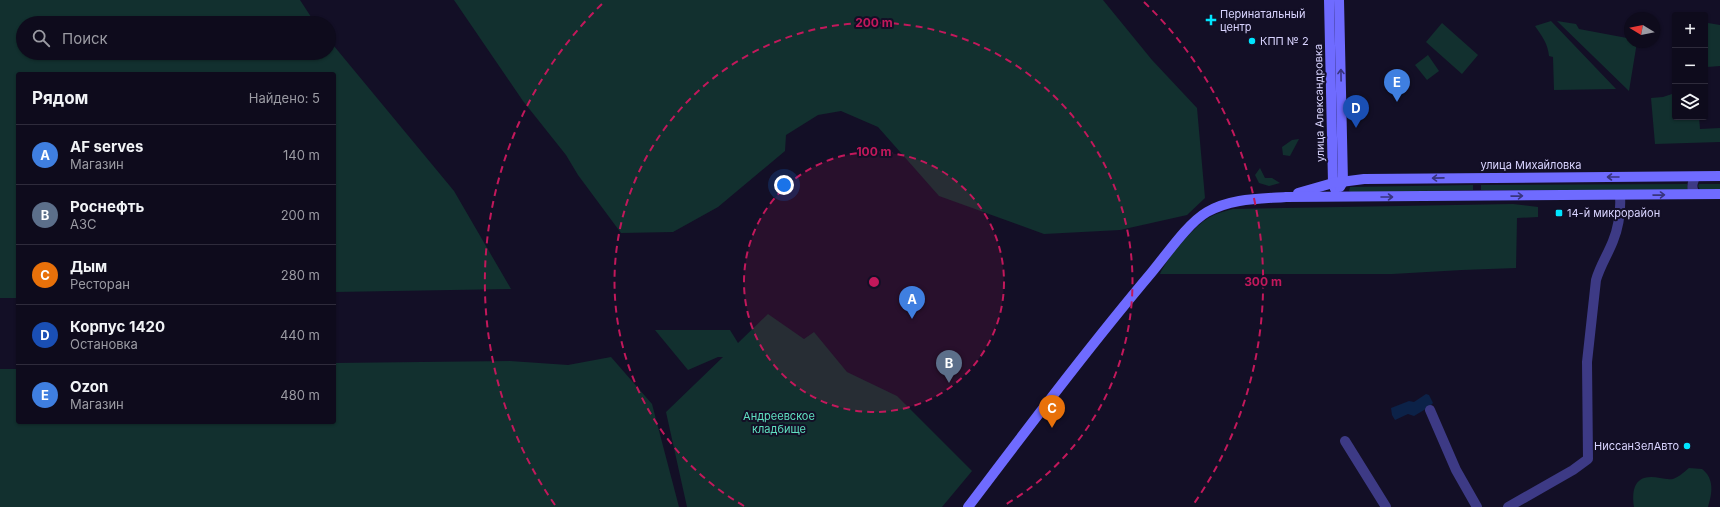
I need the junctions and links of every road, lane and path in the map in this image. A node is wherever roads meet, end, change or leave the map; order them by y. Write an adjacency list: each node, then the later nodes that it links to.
1 (1329, 0): 4 (main road, улица Александровка)
2 (1339, 0): 3 (main road, улица Александровка, one-way to 2)
3 (1342, 154): 7 (main road); 8 (main road, улица Александровка)
4 (1332, 159): 8 (main road, улица Александровка); 9 (main road)
5 (1720, 176): 6 (main road, улица Михайловка)
6 (1696, 177): 7 (main road, улица Михайловка, one-way to 7); 10 (street)
7 (1364, 179): 8 (main road, улица Михайловка)
8 (1336, 188): 9 (main road); 12 (main road, one-way to 12); 13 (main road)
9 (1312, 189): 13 (main road)
10 (1696, 194): 11 (main road); 12 (main road, one-way to 10)
11 (1720, 194)
12 (1620, 195): 19 (street)
13 (1286, 197): 16 (main road)
14 (1430, 410): 18 (street)
15 (1345, 441): 17 (street)
16 (968, 507)
17 (1385, 507)
18 (1477, 507)
19 (1508, 507)

